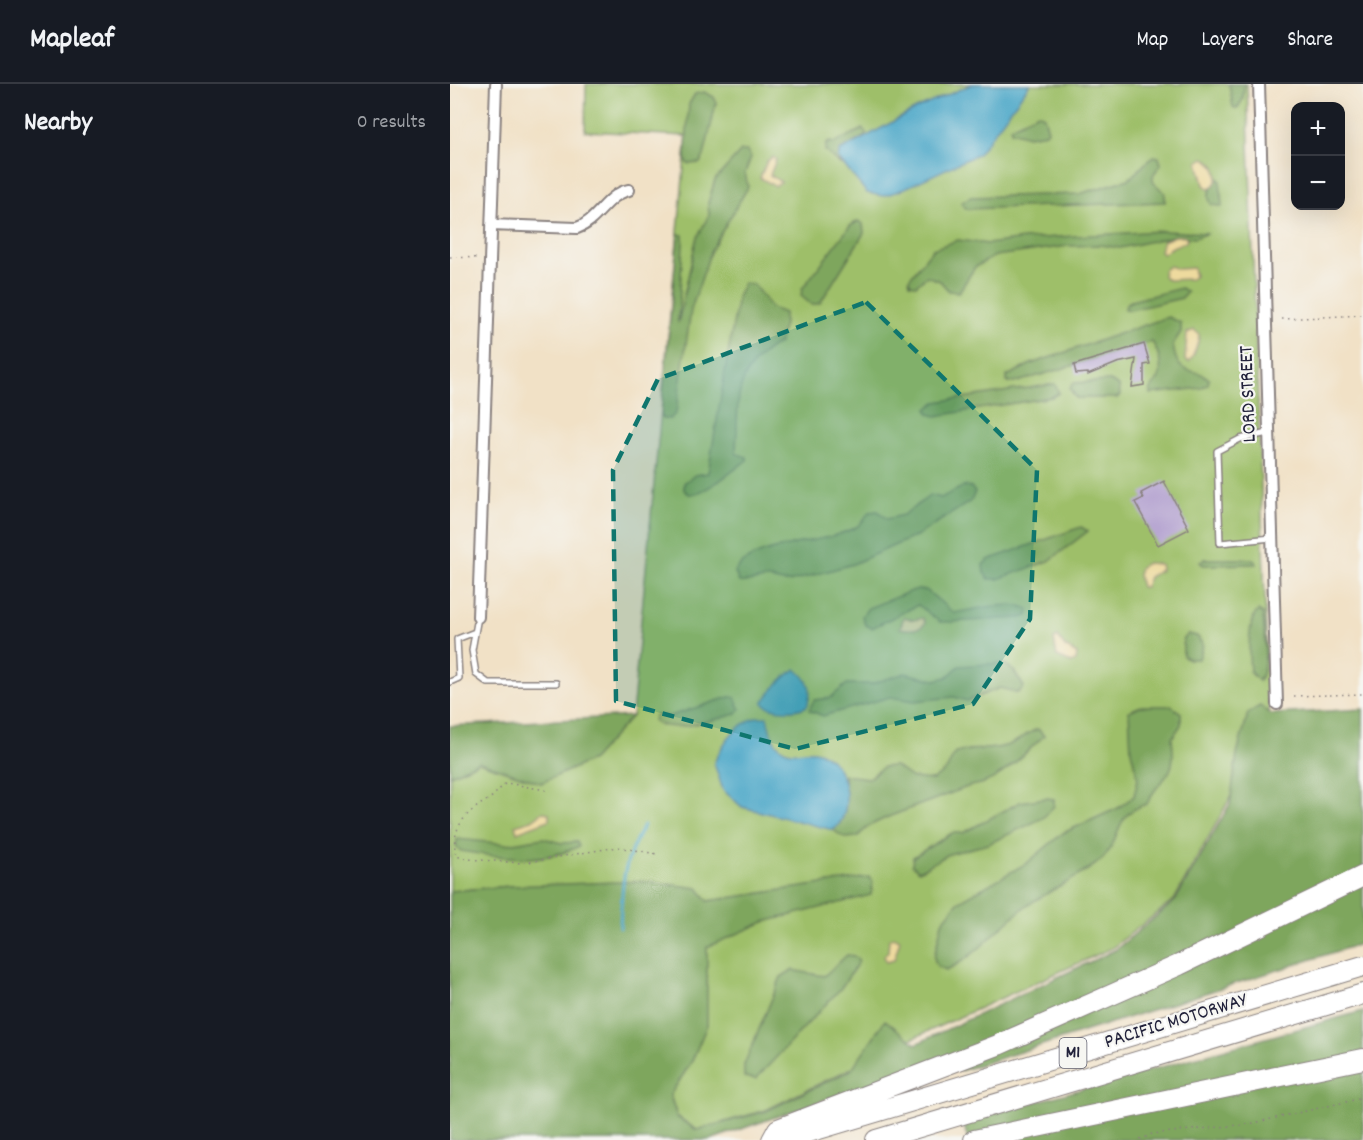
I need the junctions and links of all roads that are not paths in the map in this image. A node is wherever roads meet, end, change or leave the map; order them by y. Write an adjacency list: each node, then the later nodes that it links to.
1 (496, 84): 4 (street)
2 (1259, 84): 5 (street, LORD STREET)
3 (628, 190): 4 (street)
4 (491, 225): 7 (street)
5 (1268, 433): 6 (street, LORD STREET); 6 (lane)
6 (1272, 538): 11 (street, LORD STREET)
7 (478, 617): 8 (lane)
8 (475, 632): 9 (lane); 10 (lane)
9 (450, 682)
10 (556, 683)
11 (1277, 704)
12 (1363, 876): 16 (highway)
13 (1363, 966): 17 (highway, PACIFIC MOTORWAY / M1)
14 (1363, 994): 18 (highway, PACIFIC MOTORWAY / M1)
15 (1363, 1059): 19 (highway)
16 (772, 1140)
17 (782, 1140)
18 (876, 1140)
19 (974, 1140)

